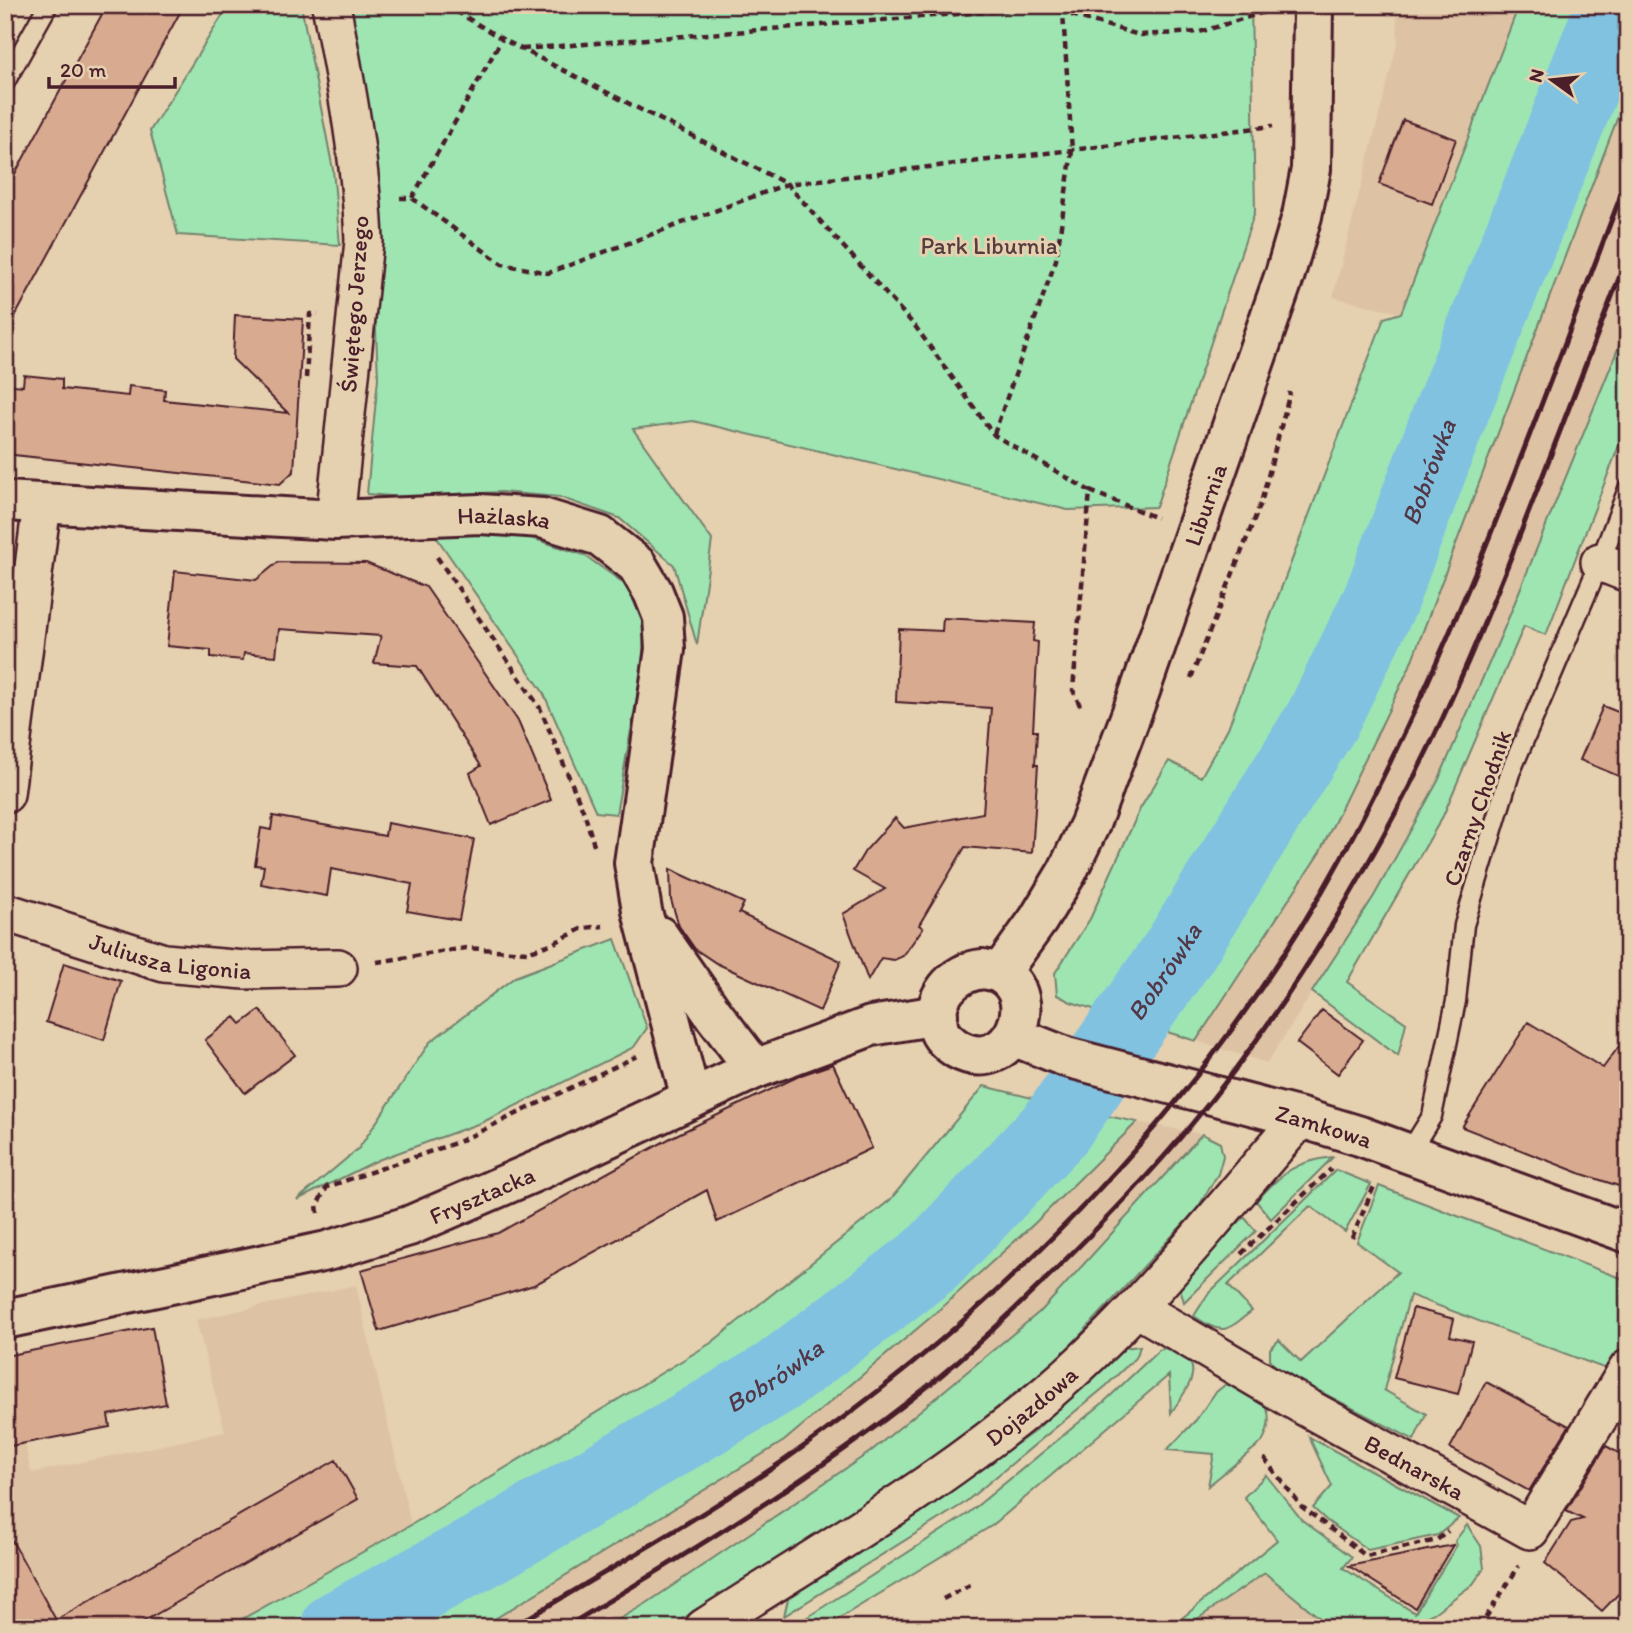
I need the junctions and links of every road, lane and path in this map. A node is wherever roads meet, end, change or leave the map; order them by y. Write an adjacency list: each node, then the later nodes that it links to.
1 (48, 5): 9 (lane)
2 (331, 5): 13 (street, Świętego Jerzego)
3 (446, 5): 7 (path)
4 (1313, 5): 30 (street, Liburnia)
5 (1273, 10): 6 (path)
6 (1063, 13): 8 (path); 11 (path)
7 (502, 39): 8 (path); 14 (path)
8 (522, 49): 12 (path)
9 (5, 82)
10 (1284, 125): 11 (path)
11 (1072, 151): 12 (path); 15 (path)
12 (787, 184): 14 (path); 15 (path)
13 (362, 198): 14 (path); 19 (street, Świętego Jerzego)
14 (412, 198)
15 (994, 435): 17 (path)
16 (1628, 489): 22 (lane, Czarny Chodnik)
17 (1090, 491): 20 (path); 23 (path)
18 (24, 503): 19 (street, Hażlaska); 24 (street)
19 (335, 520): 26 (street, Hażlaska)
20 (1162, 520)
21 (436, 555): 25 (path)
22 (1614, 567): 36 (lane, Czarny Chodnik)
23 (1082, 710)
24 (5, 794)
25 (585, 815)
26 (642, 911): 33 (street, Hażlaska); 34 (street, Hażlaska)
27 (5, 912): 29 (street, Juliusza Ligonia)
28 (606, 925): 29 (path)
29 (338, 968)
30 (1000, 973): 31 (street); 32 (street)
31 (939, 1015): 32 (street); 33 (street, Frysztacka)
32 (1013, 1036): 35 (street, Zamkowa)
33 (755, 1069): 34 (street, Frysztacka)
34 (691, 1099): 41 (street, Frysztacka)
35 (1301, 1118): 36 (street, Zamkowa); 40 (street, Dojazdowa)
36 (1409, 1153): 38 (street, Zamkowa)
37 (1377, 1178): 39 (path)
38 (1628, 1233)
39 (1352, 1238)
40 (1137, 1308): 44 (street, Bednarska); 48 (street, Dojazdowa)
41 (5, 1319)
42 (1628, 1368): 45 (street)
43 (1264, 1458): 44 (path)
44 (1478, 1502): 45 (street, Bednarska)
45 (1530, 1530): 49 (path)
46 (971, 1585): 47 (path)
47 (943, 1599)
48 (704, 1628)
49 (1479, 1628)

